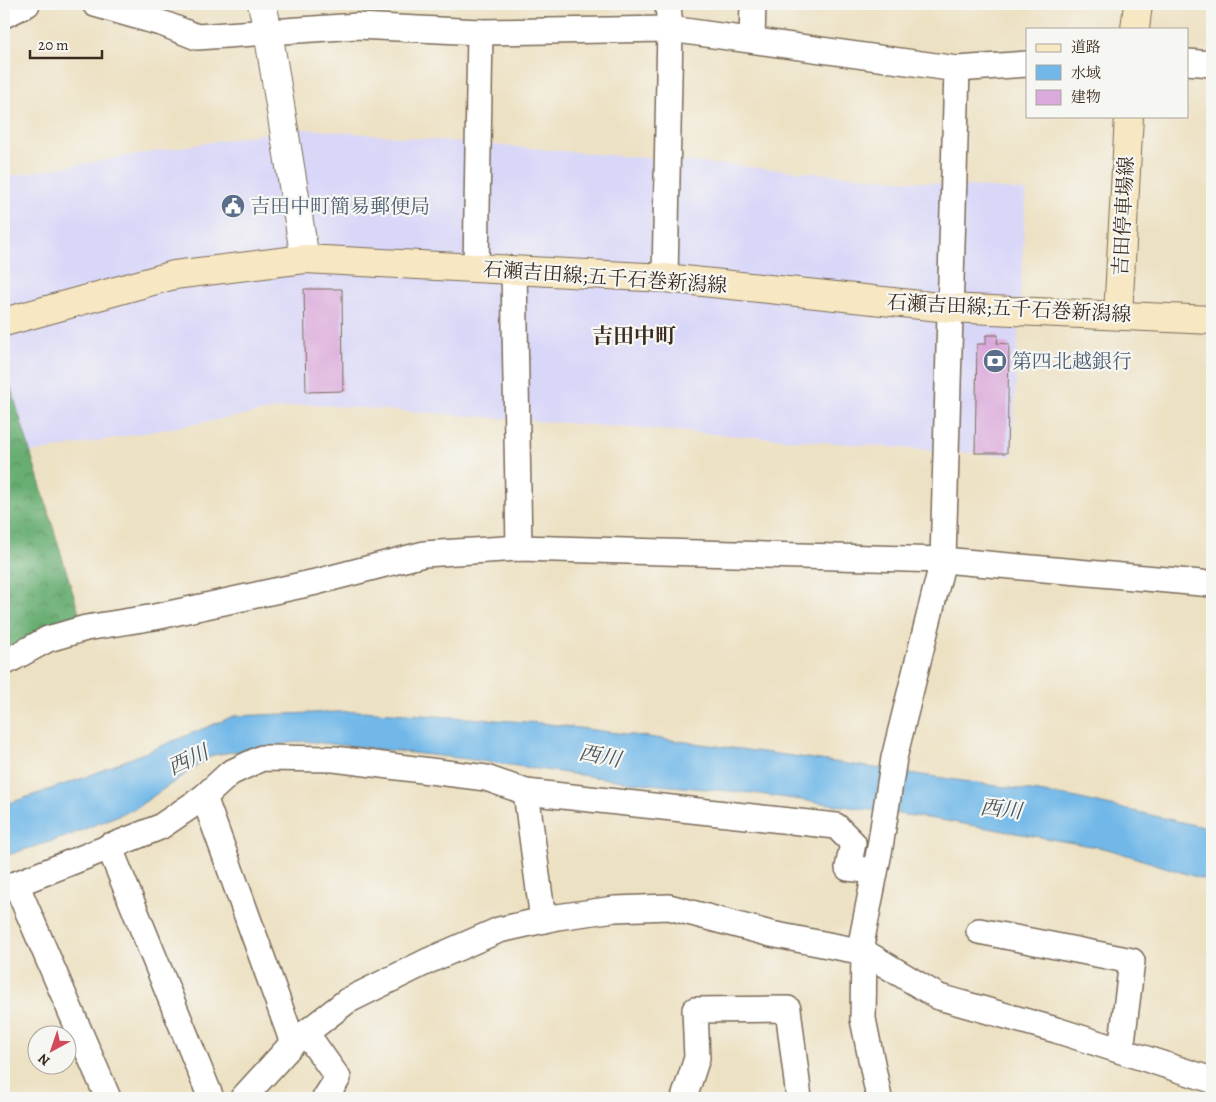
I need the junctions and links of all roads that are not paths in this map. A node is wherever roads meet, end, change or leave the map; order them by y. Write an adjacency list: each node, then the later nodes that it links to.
1 (27, 4): 7 (street)
2 (95, 4): 10 (street)
3 (262, 4): 10 (street)
4 (668, 4): 9 (street)
5 (754, 4): 12 (street)
6 (1138, 4): 8 (main road)
7 (4, 15)
8 (1135, 28)
9 (670, 29): 11 (street); 12 (street); 21 (street)
10 (268, 31): 11 (street); 18 (street)
11 (480, 32): 19 (street)
12 (752, 40): 16 (street)
13 (1188, 62): 15 (street)
14 (1026, 64): 16 (street)
15 (1212, 64)
16 (957, 69): 22 (street)
17 (1129, 118): 23 (main road, 吉田停車場線)
18 (305, 260): 19 (main road, 石瀬吉田線;五千石巻新潟線); 25 (main road, 石瀬吉田線;五千石巻新潟線)
19 (476, 269): 20 (main road, 石瀬吉田線;五千石巻新潟線)
20 (514, 270): 21 (main road, 石瀬吉田線;五千石巻新潟線); 26 (street)
21 (665, 278): 22 (main road, 石瀬吉田線;五千石巻新潟線)
22 (949, 308): 23 (main road, 石瀬吉田線;五千石巻新潟線); 27 (street)
23 (1118, 315): 24 (main road, 石瀬吉田線;五千石巻新潟線)
24 (1212, 320)
25 (4, 322)
26 (519, 548): 27 (street); 29 (street)
27 (942, 560): 28 (street); 33 (street)
28 (1212, 584)
29 (4, 663)
30 (526, 792): 31 (street); 33 (street); 35 (street)
31 (204, 797): 32 (street); 38 (street)
32 (109, 846): 34 (street); 42 (street)
33 (875, 872): 37 (street)
34 (10, 886): 41 (street)
35 (544, 920): 37 (street); 38 (street)
36 (979, 931): 39 (street)
37 (864, 952): 39 (street); 47 (street)
38 (300, 1038): 43 (street); 44 (street)
39 (1121, 1050): 40 (street)
40 (1212, 1080)
41 (108, 1098)
42 (211, 1098)
43 (243, 1098)
44 (325, 1098)
45 (684, 1098): 46 (street)
46 (799, 1098)
47 (878, 1098)

